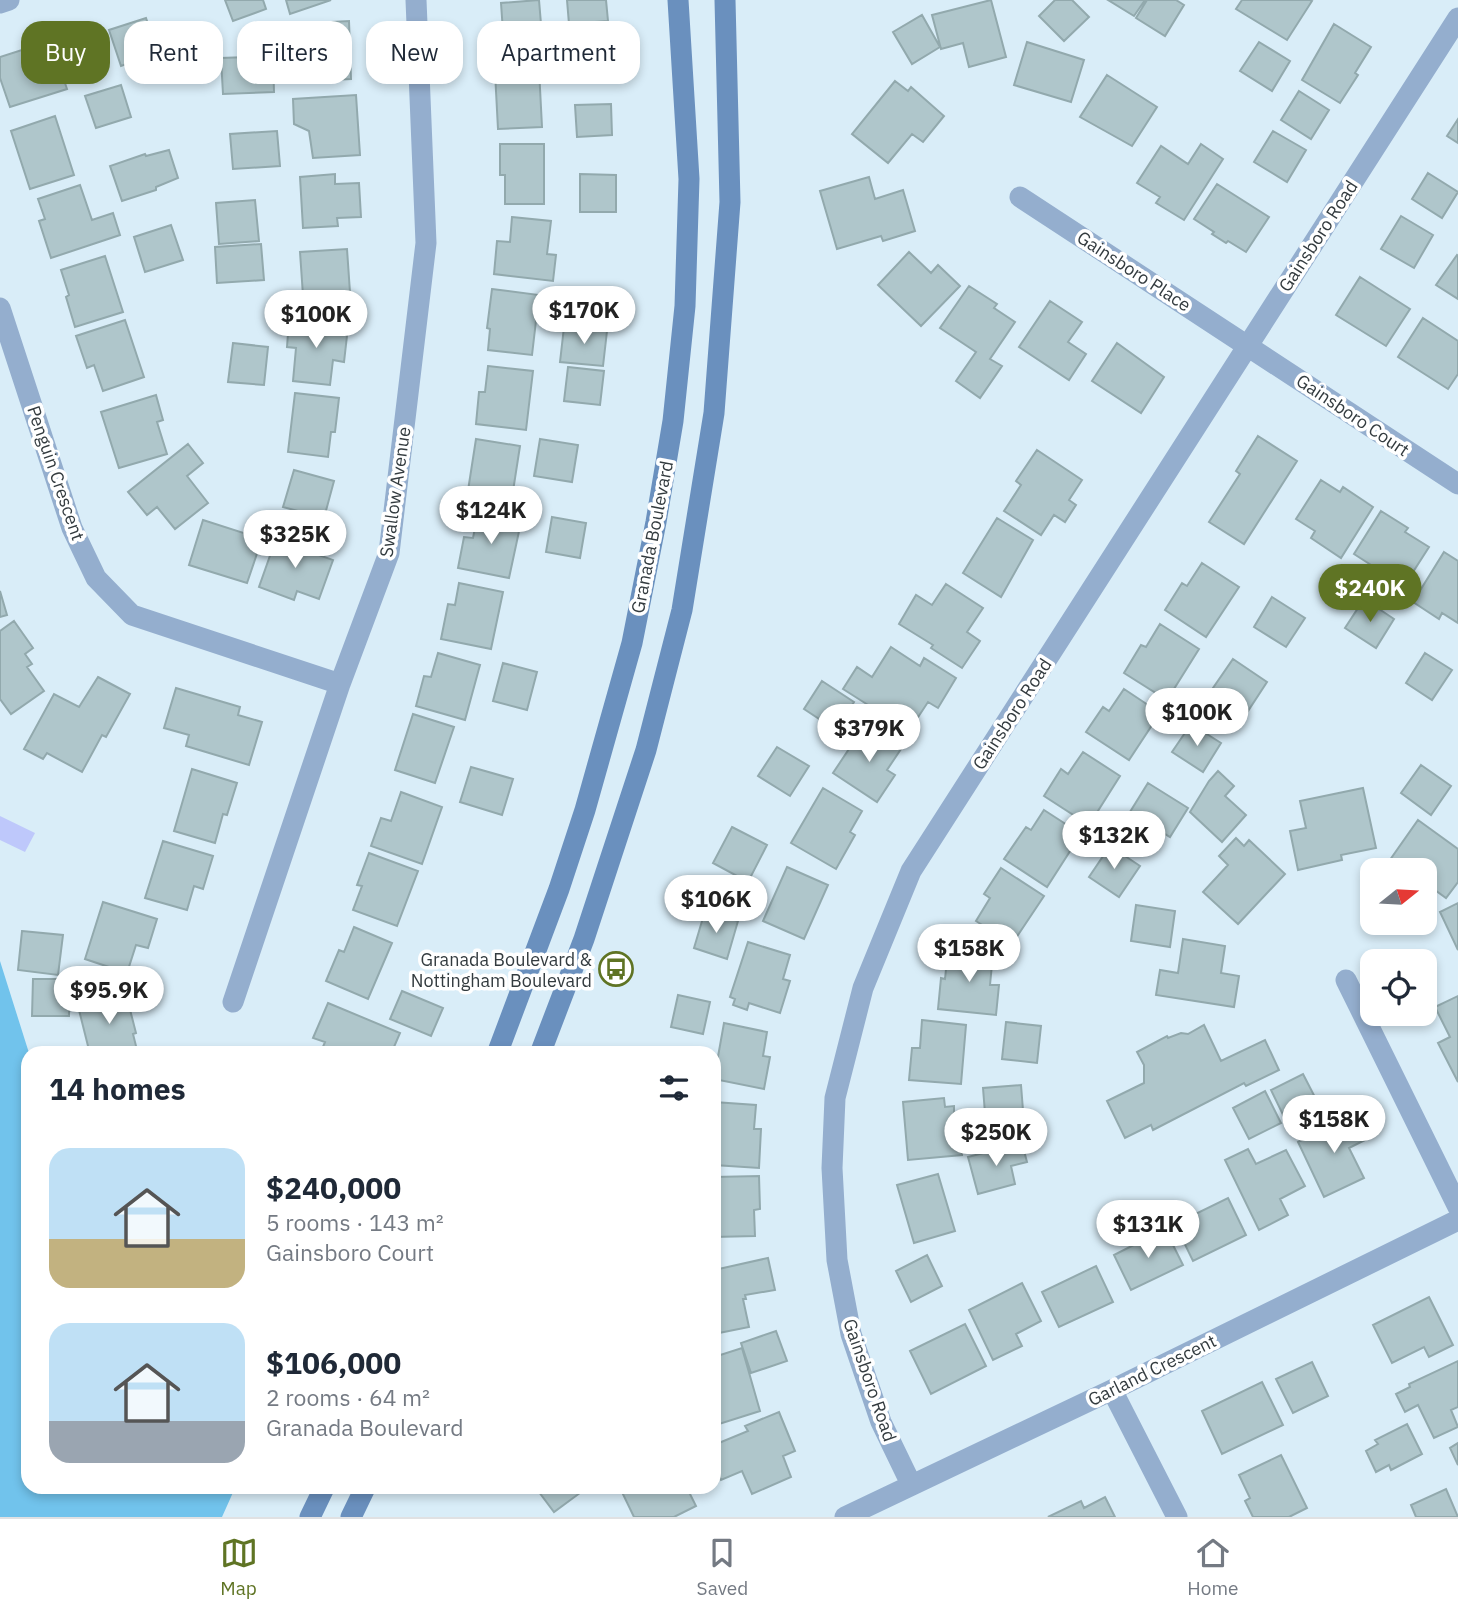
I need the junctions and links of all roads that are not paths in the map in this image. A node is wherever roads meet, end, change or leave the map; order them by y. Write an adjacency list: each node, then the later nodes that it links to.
1 (9, 0): 5 (street)
2 (416, 0): 11 (street, Swallow Avenue)
3 (678, 0): 14 (main road, Granada Boulevard)
4 (725, 0): 15 (main road)
5 (0, 3)
6 (1458, 18): 9 (street, Gainsboro Road)
7 (1020, 197): 9 (street, Gainsboro Place)
8 (0, 308): 11 (street, Penguin Crescent)
9 (1248, 345): 10 (street, Gainsboro Court); 19 (street, Gainsboro Road)
10 (1458, 484)
11 (340, 684): 13 (street, Swallow Avenue)
12 (1346, 980): 16 (street)
13 (233, 1002)
14 (500, 1046)
15 (543, 1046)
16 (1458, 1207)
17 (1458, 1220): 18 (street, Garland Crescent)
18 (1112, 1390): 19 (street, Garland Crescent); 25 (street)
19 (911, 1484): 24 (street, Garland Crescent)
20 (321, 1494): 22 (main road)
21 (362, 1494): 23 (main road)
22 (310, 1517)
23 (351, 1517)
24 (845, 1517)
25 (1177, 1517)

